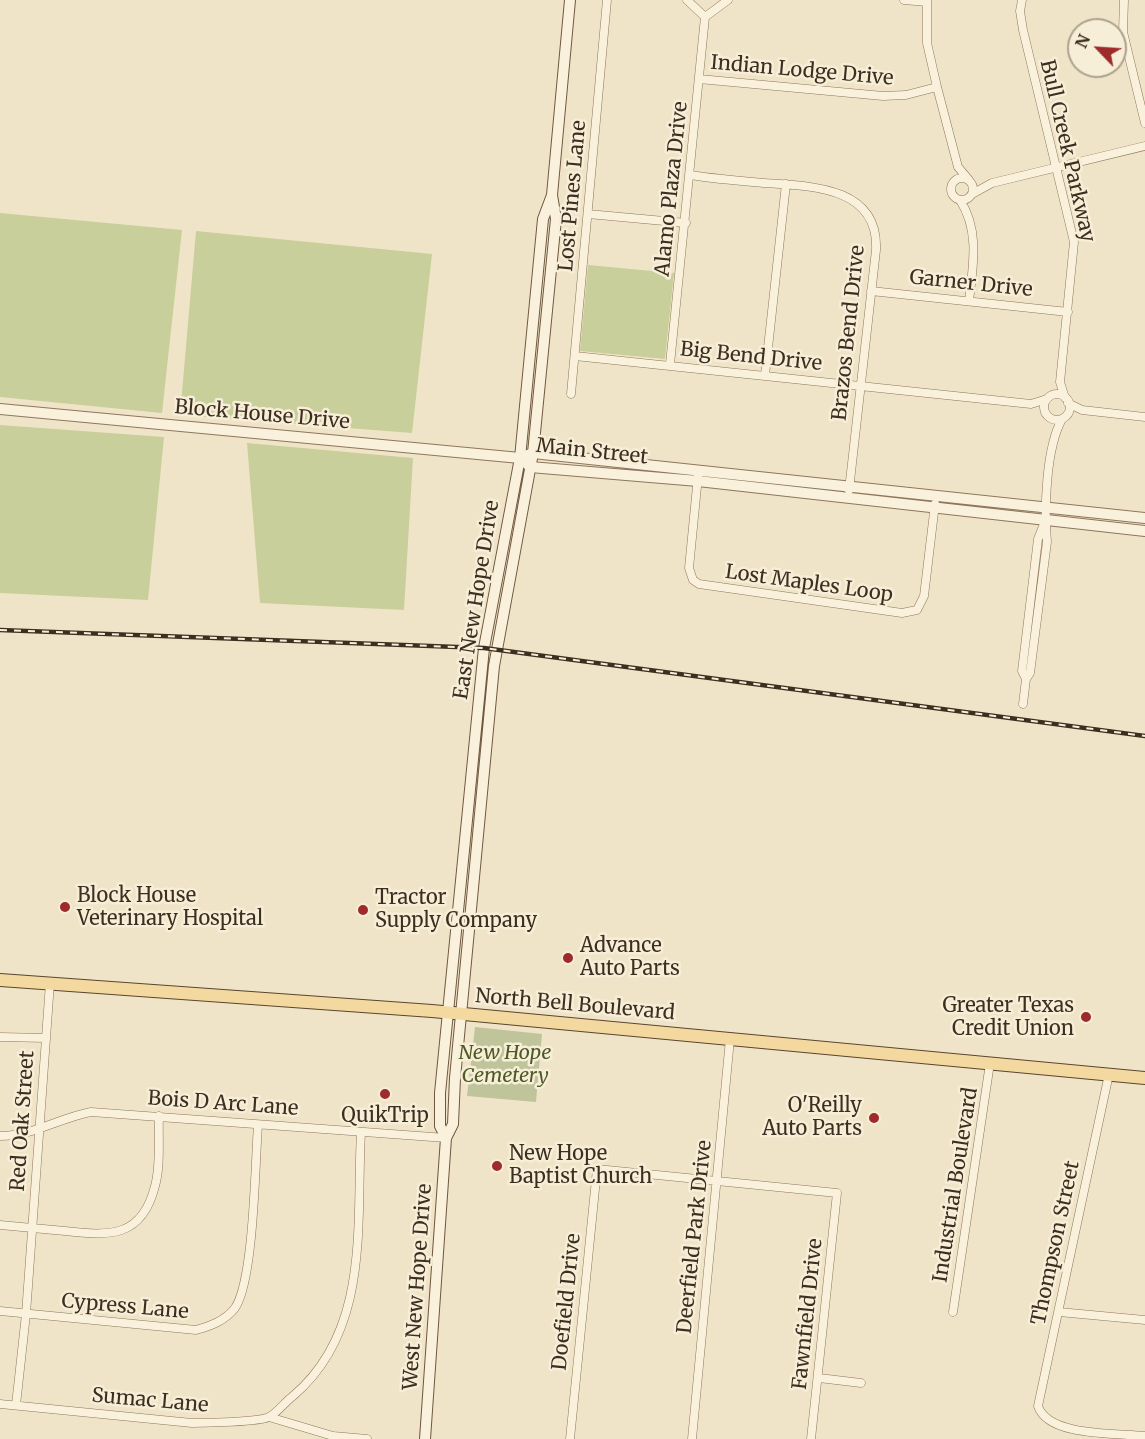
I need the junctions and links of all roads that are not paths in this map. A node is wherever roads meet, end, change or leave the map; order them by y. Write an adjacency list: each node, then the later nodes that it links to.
1 (570, 0): 21 (main road, East New Hope Drive)
2 (607, 0): 25 (street, Lost Pines Lane)
3 (687, 0): 9 (street)
4 (728, 0): 9 (street)
5 (903, 0): 8 (street)
6 (1022, 0): 15 (street, Bull Creek Parkway)
7 (1124, 0): 12 (street)
8 (927, 1): 11 (street)
9 (705, 17): 10 (street, Alamo Plaza Drive)
10 (699, 79): 11 (street, Indian Lodge Drive); 16 (street, Alamo Plaza Drive)
11 (937, 87): 14 (street)
12 (1145, 123)
13 (1145, 146): 15 (street)
14 (958, 167): 17 (street); 18 (street)
15 (1057, 167): 19 (street); 29 (street, Bull Creek Parkway)
16 (691, 175): 20 (street, Brazos Bend Drive); 26 (street, Alamo Plaza Drive)
17 (970, 181): 18 (street); 19 (street); 22 (street)
18 (952, 183): 23 (street)
19 (992, 183): 22 (street)
20 (786, 184): 27 (street, Brazos Bend Drive); 32 (street)
21 (552, 195): 45 (main road, East New Hope Drive); 46 (main road, East New Hope Drive)
22 (972, 195): 23 (street); 24 (street)
23 (960, 200): 24 (street)
24 (968, 213): 28 (street)
25 (588, 214): 26 (street); 30 (street, Lost Pines Lane)
26 (686, 223): 31 (street, Alamo Plaza Drive)
27 (871, 291): 28 (street, Garner Drive); 34 (street, Brazos Bend Drive)
28 (969, 301): 29 (street, Garner Drive)
29 (1068, 312): 33 (street, Bull Creek Parkway)
30 (575, 356): 31 (street, Big Bend Drive); 35 (street, Lost Pines Lane)
31 (670, 364): 32 (street, Big Bend Drive)
32 (765, 375): 34 (street, Big Bend Drive)
33 (1060, 382): 36 (street, Bull Creek Parkway); 37 (street, Bull Creek Parkway)
34 (861, 386): 38 (street, Big Bend Drive); 49 (street, Brazos Bend Drive)
35 (571, 394)
36 (1049, 398): 37 (street); 38 (street, Big Bend Drive); 41 (street)
37 (1067, 400): 40 (street); 42 (street)
38 (1031, 404): 41 (street, Big Bend Drive)
39 (0, 409): 46 (main road, Block House Drive)
40 (1082, 410): 42 (street); 43 (street)
41 (1047, 415): 42 (street); 44 (street)
42 (1064, 417): 44 (street)
43 (1145, 417)
44 (1054, 433): 52 (street)
45 (533, 453): 46 (main road, Main Street); 47 (main road, East New Hope Drive); 48 (main road, Main Street)
46 (520, 458): 47 (main road, Main Street); 60 (main road, East New Hope Drive)
47 (530, 467): 48 (main road, Main Street); 61 (main road, East New Hope Drive)
48 (698, 475): 49 (main road, Main Street); 51 (main road, Main Street); 53 (street, Lost Maples Loop)
49 (849, 485): 50 (main road, Main Street); 51 (street, Brazos Bend Drive)
50 (936, 496): 52 (main road, Main Street); 53 (street, Lost Maples Loop)
51 (848, 497): 53 (main road, Main Street)
52 (1047, 508): 54 (main road, Main Street); 55 (street)
53 (934, 509): 55 (main road, Main Street)
54 (1145, 518)
55 (1046, 521): 56 (main road, Main Street); 57 (street)
56 (1145, 531)
57 (1023, 704)
58 (0, 980): 59 (main road, North Bell Boulevard)
59 (50, 983): 60 (main road, North Bell Boulevard); 63 (street, Red Oak Street)
60 (446, 1012): 61 (main road, North Bell Boulevard); 73 (main road, West New Hope Drive)
61 (461, 1014): 64 (main road, North Bell Boulevard); 73 (main road, West New Hope Drive)
62 (0, 1036): 63 (street)
63 (46, 1038): 70 (street, Red Oak Street)
64 (730, 1039): 65 (main road, North Bell Boulevard); 74 (street, Deerfield Park Drive)
65 (990, 1063): 66 (main road, North Bell Boulevard); 78 (street, Industrial Boulevard)
66 (1108, 1074): 67 (main road, North Bell Boulevard); 79 (street, Thompson Street)
67 (1145, 1078)
68 (159, 1116): 69 (street, Bois D Arc Lane); 70 (street, Bois D Arc Lane); 76 (street)
69 (258, 1125): 71 (street, Bois D Arc Lane); 80 (street, Cypress Lane)
70 (39, 1130): 72 (street, Bois D Arc Lane); 76 (street, Red Oak Street)
71 (361, 1131): 73 (street, Bois D Arc Lane); 86 (street)
72 (0, 1136)
73 (446, 1138): 89 (main road, West New Hope Drive)
74 (717, 1181): 82 (street, Fawnfield Drive); 90 (street, Doefield Drive); 91 (street, Deerfield Park Drive)
75 (0, 1226): 76 (street)
76 (32, 1228): 80 (street, Red Oak Street)
77 (0, 1311): 80 (street, Cypress Lane)
78 (953, 1312)
79 (1059, 1312): 81 (street); 87 (street, Thompson Street)
80 (26, 1314): 85 (street, Red Oak Street)
81 (1145, 1320)
82 (819, 1378): 83 (street); 92 (street, Fawnfield Drive)
83 (861, 1383)
84 (0, 1404): 85 (street, Sumac Lane)
85 (16, 1405): 86 (street, Sumac Lane)
86 (270, 1417): 88 (street)
87 (1145, 1436)
88 (367, 1439)
89 (424, 1439)
90 (570, 1439)
91 (692, 1439)
92 (811, 1439)

